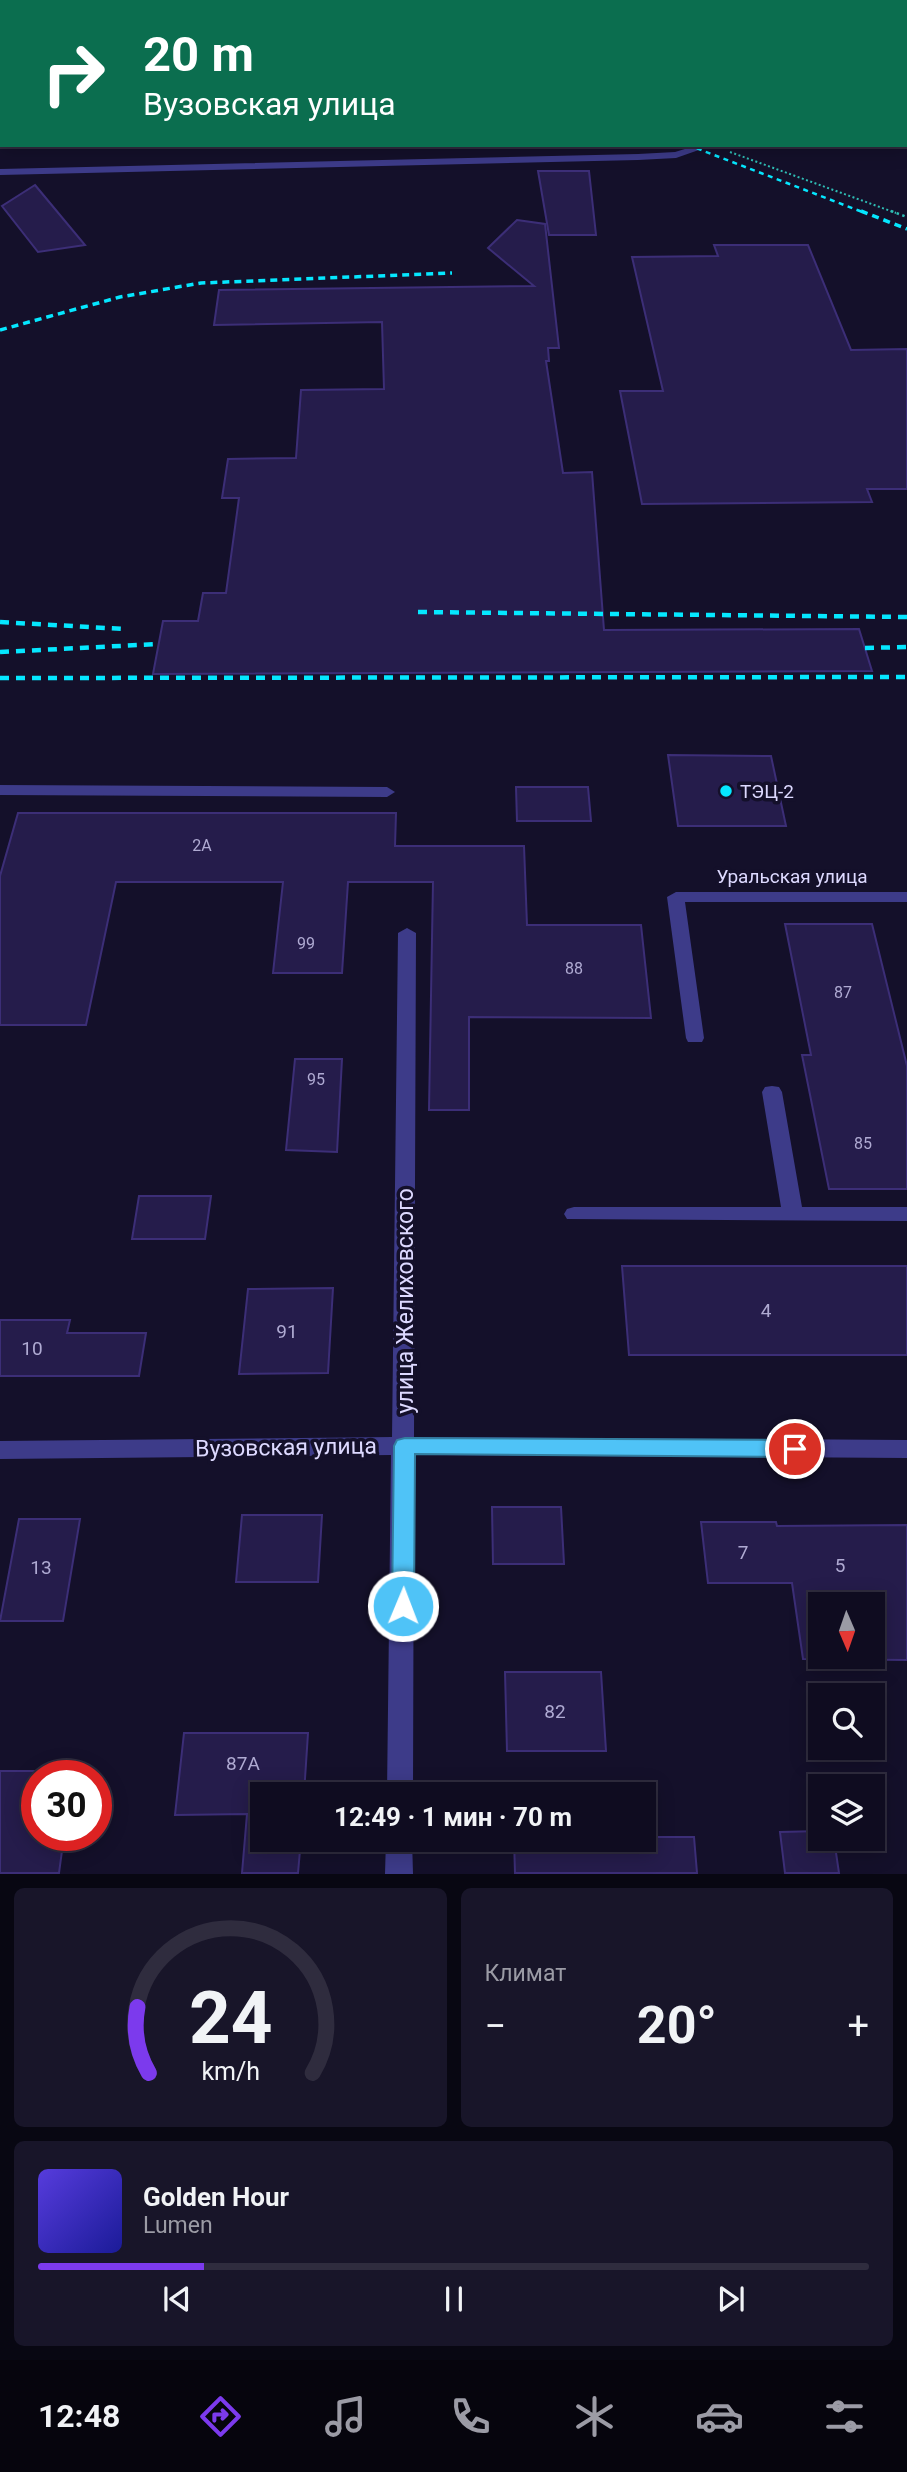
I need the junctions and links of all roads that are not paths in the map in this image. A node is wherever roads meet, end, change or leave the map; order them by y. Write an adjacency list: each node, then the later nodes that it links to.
1 (702, 147): 2 (street)
2 (0, 172)
3 (0, 790): 4 (street)
4 (387, 792)
5 (907, 898): 7 (street, Уральская улица)
6 (407, 933): 12 (street, улица Желиховского)
7 (695, 1038)
8 (772, 1092): 11 (street)
9 (574, 1214): 11 (street)
10 (907, 1214): 11 (street)
11 (793, 1215)
12 (405, 1446): 13 (street, Вузовская улица); 14 (street, Вузовская улица); 15 (street, улица Желиховского)
13 (907, 1449)
14 (0, 1450)
15 (400, 1782)
16 (399, 1852): 17 (street)
17 (399, 1874)

